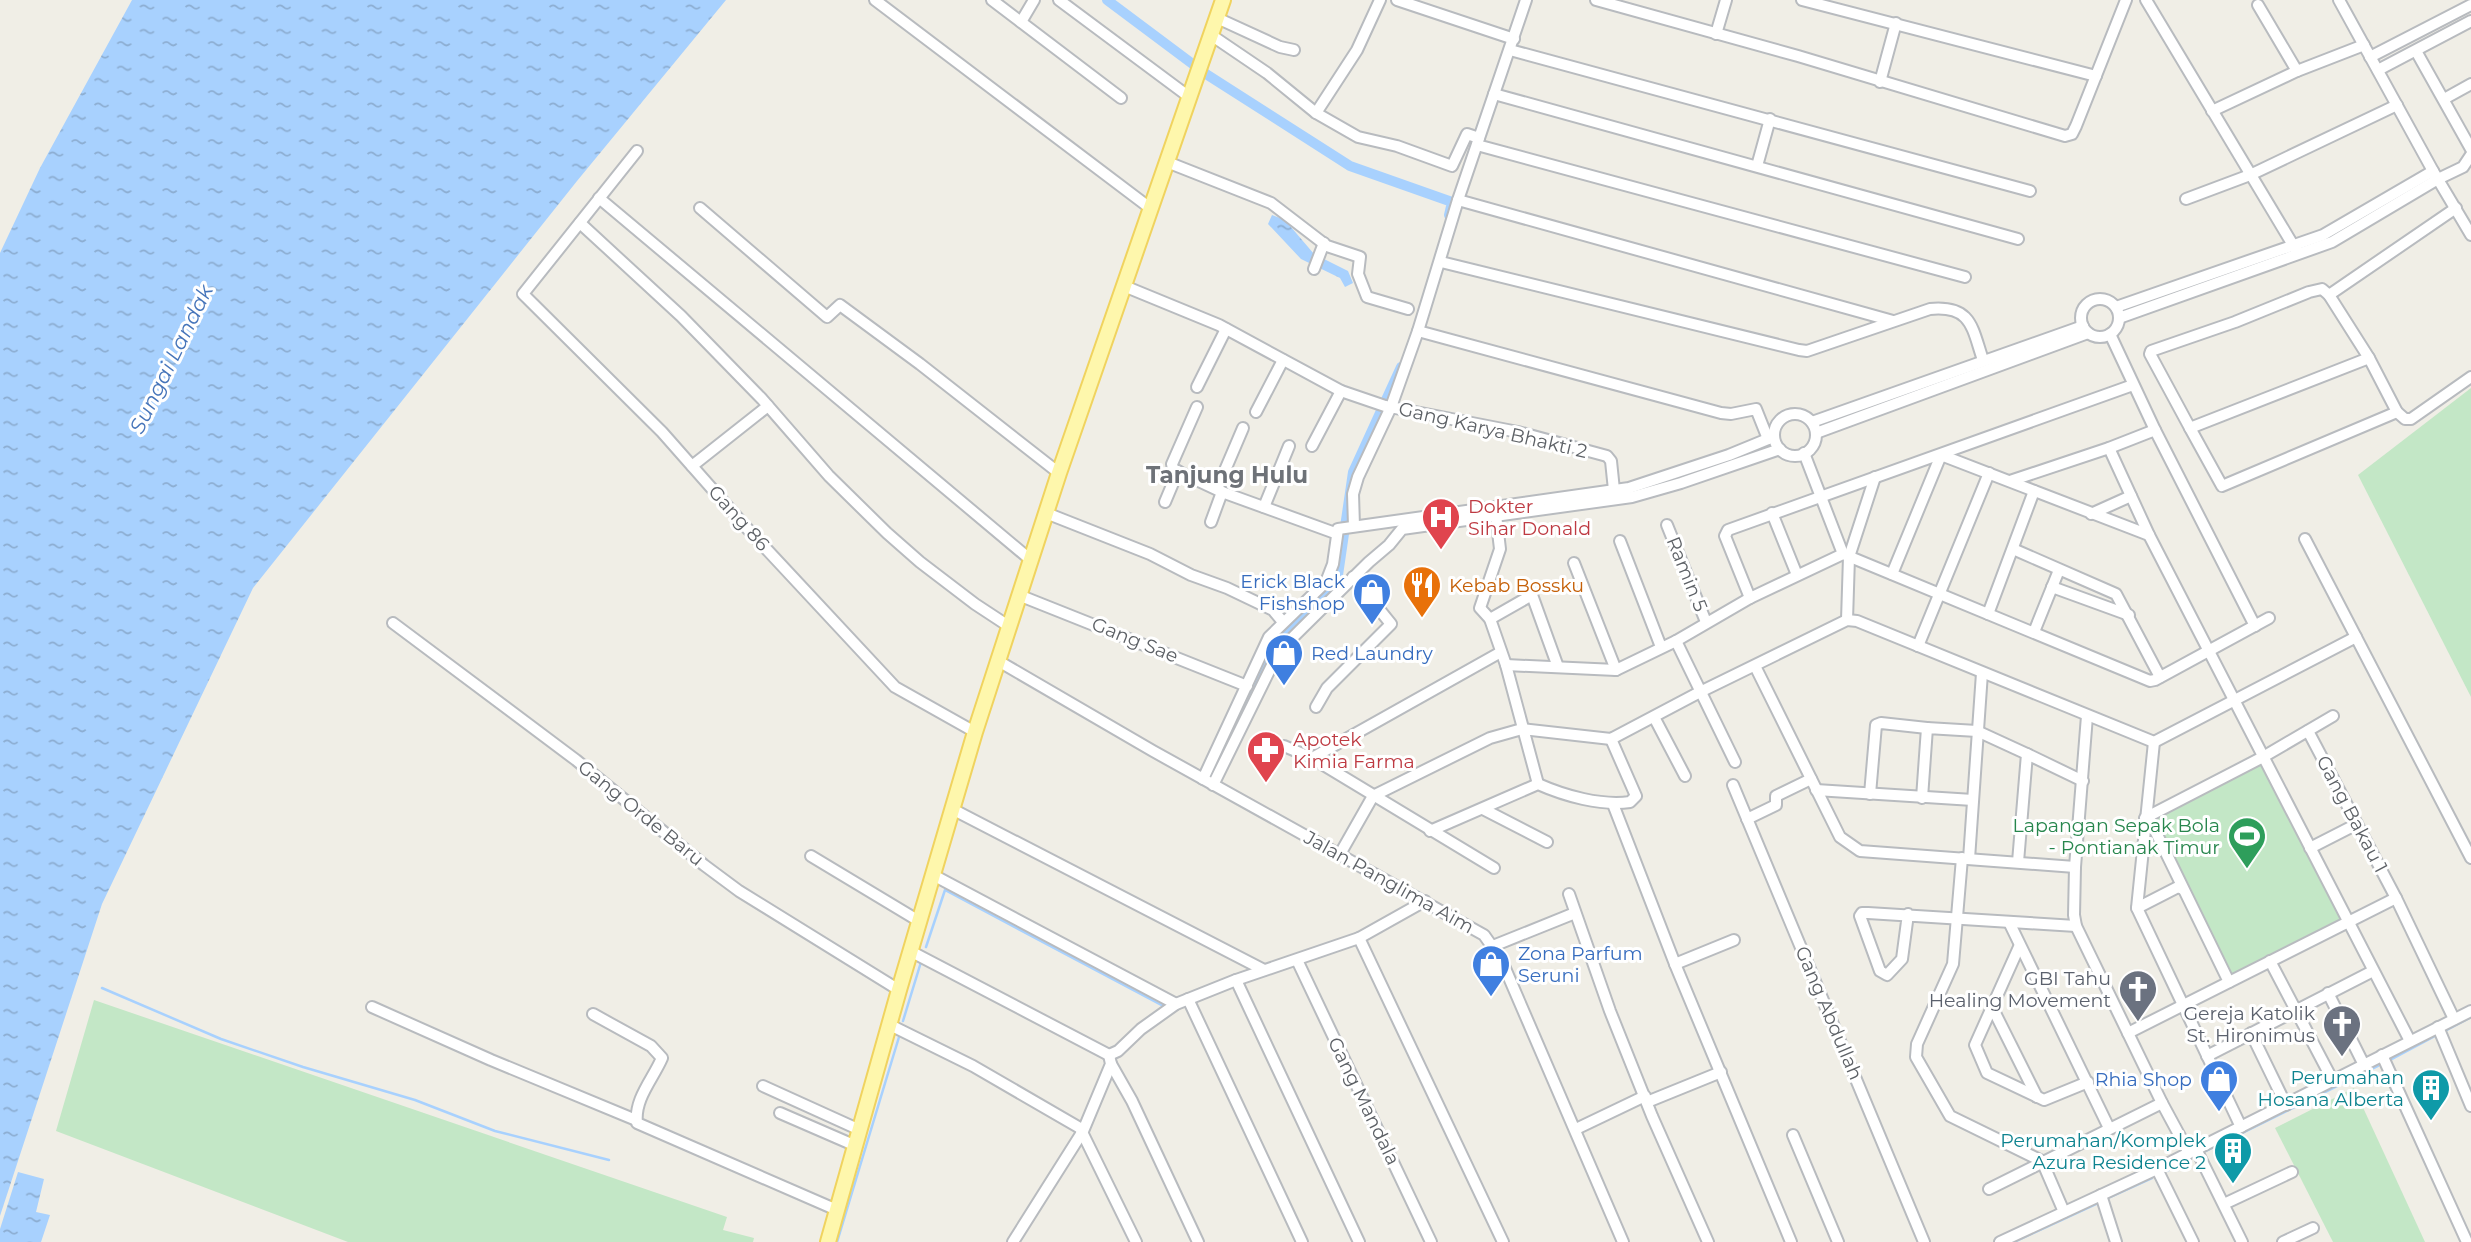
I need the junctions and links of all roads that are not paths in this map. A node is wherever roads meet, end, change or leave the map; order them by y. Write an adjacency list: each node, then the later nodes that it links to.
1 (875, 0): 54 (street)
2 (992, 0): 19 (street)
3 (1034, 0): 19 (street)
4 (1059, 0): 34 (street)
5 (1223, 0): 17 (main road)
6 (1380, 0): 39 (street)
7 (1397, 0): 23 (street)
8 (1526, 0): 23 (street)
9 (1596, 0): 21 (street)
10 (1726, 0): 21 (street)
11 (1802, 0): 20 (street)
12 (2126, 0): 30 (street)
13 (2146, 0): 38 (street)
14 (2339, 0): 24 (street)
15 (2258, 5): 29 (street)
16 (2471, 5): 27 (street)
17 (1217, 18): 22 (main road); 25 (street)
18 (2471, 21): 26 (street)
19 (1021, 22): 35 (street)
20 (1896, 23): 30 (street); 31 (street)
21 (1717, 34): 31 (street)
22 (1211, 35): 34 (main road); 39 (street)
23 (1512, 45): 33 (street); 40 (street)
24 (2364, 45): 27 (street); 29 (street)
25 (1294, 50)
26 (2416, 51): 28 (street); 36 (street)
27 (2370, 57): 28 (street)
28 (2378, 70): 37 (street)
29 (2297, 71): 38 (street)
30 (2096, 76): 31 (street)
31 (1880, 82)
32 (2471, 84): 36 (street)
33 (1494, 94): 41 (street); 46 (street)
34 (1188, 96): 45 (main road)
35 (1121, 98)
36 (2444, 99): 42 (street)
37 (2397, 105): 47 (street); 48 (street)
38 (2212, 111): 47 (street)
39 (1316, 113): 41 (street)
40 (1770, 119): 46 (street); 49 (street)
41 (1478, 142): 52 (street); 63 (street)
42 (2471, 149)
43 (637, 150): 50 (street)
44 (2471, 155): 48 (street)
45 (1167, 162): 54 (main road); 59 (street)
46 (1756, 166): 58 (street)
47 (2250, 175): 51 (street); 60 (street)
48 (2435, 175): 55 (street); 60 (street)
49 (2030, 191)
50 (599, 198): 56 (street); 122 (street)
51 (2186, 199)
52 (1458, 200): 61 (street); 68 (street)
53 (700, 208): 98 (street)
54 (1150, 208): 64 (main road)
55 (2456, 208): 57 (street); 65 (street)
56 (580, 223): 81 (street); 96 (street, Gang 86)
57 (2471, 234)
58 (2018, 239)
59 (1324, 243): 62 (street); 66 (street)
60 (2297, 251): 67 (street)
61 (1441, 262): 68 (street); 71 (street)
62 (1314, 269)
63 (1965, 277)
64 (1124, 286): 70 (street); 98 (main road)
65 (2329, 295): 73 (street); 87 (street)
66 (1408, 309)
67 (2117, 313): 69 (street); 72 (street)
68 (1893, 321): 75 (street)
69 (2086, 329): 72 (street); 75 (street); 86 (street)
70 (1226, 330): 74 (street); 78 (street)
71 (1418, 331): 80 (street); 89 (street)
72 (2110, 334): 77 (street)
73 (2369, 358): 84 (street); 87 (street)
74 (1283, 360): 79 (street); 83 (street)
75 (1983, 360): 86 (street)
76 (2471, 377): 84 (street)
77 (2133, 385): 88 (street); 95 (street)
78 (1197, 387)
79 (1341, 391): 80 (street); 91 (street)
80 (1384, 405): 102 (street, Gang Karya Bhakti 2); 116 (street)
81 (768, 406): 96 (street); 141 (street)
82 (1197, 407): 97 (street)
83 (1256, 412)
84 (2397, 412): 87 (street)
85 (1242, 428): 103 (street)
86 (1814, 428): 89 (street); 94 (street)
87 (2190, 428)
88 (2155, 430): 92 (street); 140 (street)
89 (1771, 437): 93 (street); 102 (street)
90 (1289, 446): 108 (street)
91 (1312, 446)
92 (2109, 448): 101 (street); 106 (street)
93 (1780, 449): 94 (street); 112 (street)
94 (1804, 453): 105 (street)
95 (1941, 455): 99 (street); 100 (street); 126 (street)
96 (692, 466): 165 (street, Gang 86)
97 (1178, 471): 103 (street); 107 (street)
98 (1059, 473): 109 (main road)
99 (1989, 473): 101 (street); 129 (street)
100 (1875, 477): 105 (street); 121 (street)
101 (2010, 481): 104 (street)
102 (1614, 490): 114 (street)
103 (1220, 491): 108 (street); 113 (street)
104 (2035, 491): 111 (street); 120 (street)
105 (1821, 496): 110 (street); 121 (street)
106 (2131, 496): 111 (street); 117 (street)
107 (1166, 502)
108 (1264, 507): 116 (street)
109 (1046, 513): 122 (main road); 137 (street)
110 (1772, 513): 125 (street); 131 (street)
111 (2091, 514): 117 (street)
112 (1496, 515): 114 (street); 134 (street)
113 (1211, 522)
114 (1400, 524): 116 (street); 127 (street)
115 (1667, 525): 138 (street, Ramin 5)
116 (1345, 528): 137 (street)
117 (2149, 535): 147 (street)
118 (2305, 539): 143 (street)
119 (1620, 541): 146 (street)
120 (2013, 549): 124 (street); 132 (street)
121 (1846, 555): 125 (street); 126 (street); 136 (street)
122 (1032, 561): 130 (main road)
123 (1574, 563): 153 (street)
124 (2059, 570): 128 (street); 133 (street)
125 (1797, 575): 131 (street)
126 (1892, 575): 129 (street)
127 (1353, 577): 159 (street); 178 (street)
128 (2052, 587): 133 (street); 142 (street)
129 (1940, 594): 132 (street); 145 (street)
130 (1021, 596): 141 (main road); 156 (street, Gang Sae)
131 (1750, 598): 138 (street)
132 (1988, 614): 142 (street)
133 (2129, 615): 155 (street)
134 (1490, 618): 148 (street); 152 (street)
135 (2269, 618): 140 (street)
136 (1847, 620): 145 (street); 151 (street)
137 (1283, 622): 156 (street)
138 (1706, 622): 144 (street)
139 (393, 623): 227 (street, Gang Orde Baru)
140 (2255, 626): 147 (street)
141 (1010, 627): 149 (main road)
142 (2034, 632): 155 (street)
143 (2356, 637): 158 (street); 197 (street)
144 (1676, 641): 146 (street); 157 (street)
145 (1918, 646): 154 (street)
146 (1661, 648): 153 (street)
147 (2209, 649): 155 (street); 158 (street)
148 (1501, 652): 150 (street); 173 (street)
149 (1000, 662): 165 (main road); 178 (street, Jalan Panglima Aim)
150 (1506, 665): 152 (street); 164 (street)
151 (1755, 666): 157 (street); 176 (street)
152 (1558, 667): 153 (street)
153 (1616, 670)
154 (1982, 673): 160 (street); 166 (street)
155 (2160, 677)
156 (1248, 686): 178 (street)
157 (1700, 692): 162 (street); 174 (street)
158 (2235, 701): 169 (street); 172 (street)
159 (1316, 707)
160 (2087, 716): 169 (street); 177 (street)
161 (2333, 716): 167 (street)
162 (1654, 717): 168 (street); 175 (street)
163 (1927, 728): 166 (street); 182 (street); 184 (street)
164 (1522, 729): 168 (street); 179 (street); 183 (street)
165 (971, 730): 188 (main road)
166 (1977, 731): 171 (street); 185 (street)
167 (2308, 731): 172 (street); 191 (street, Gang Bakau 1)
168 (1611, 739): 186 (street)
169 (2154, 742): 189 (street)
170 (1284, 746): 173 (street)
171 (2027, 754): 177 (street); 199 (street)
172 (2263, 757): 189 (street); 194 (street)
173 (1311, 758): 183 (street)
174 (1735, 762)
175 (1685, 776)
176 (1811, 779): 181 (street); 190 (street)
177 (2083, 781): 200 (street)
178 (1208, 782): 195 (street, Jalan Panglima Aim)
179 (1538, 784): 186 (street); 187 (street)
180 (1733, 785): 190 (street, Gang Abdullah)
181 (1816, 790): 182 (street); 198 (street)
182 (1870, 794): 184 (street)
183 (1373, 796): 192 (street); 195 (street)
184 (1922, 798): 185 (street)
185 (1973, 800): 198 (street)
186 (1613, 804): 222 (street)
187 (1483, 809): 192 (street); 193 (street)
188 (954, 810): 202 (main road); 223 (street)
189 (2147, 817): 203 (street); 207 (street)
190 (1747, 819): 288 (street, Gang Abdullah)
191 (2357, 824): 194 (street); 205 (street, Gang Bakau 1)
192 (1430, 831): 201 (street)
193 (1547, 842)
194 (2310, 848): 213 (street)
195 (1340, 854): 206 (street, Jalan Panglima Aim)
196 (811, 856): 211 (street)
197 (2471, 858)
198 (1966, 859): 199 (street); 210 (street)
199 (2018, 862): 200 (street)
200 (2075, 867): 214 (street)
201 (1494, 868)
202 (933, 875): 211 (main road); 230 (street)
203 (2183, 889): 207 (street); 226 (street)
204 (1569, 894): 208 (street)
205 (2396, 898): 213 (street); 237 (street, Gang Bakau 1)
206 (1425, 901): 215 (street); 217 (street, Jalan Panglima Aim)
207 (2137, 908): 231 (street)
208 (1575, 913): 217 (street); 252 (street)
209 (1908, 914): 209 (street); 210 (street)
210 (1958, 917): 212 (street); 266 (street)
211 (919, 921): 219 (main road)
212 (2009, 922): 214 (street); 218 (street)
213 (2347, 922): 221 (street); 224 (street)
214 (2076, 926): 240 (street)
215 (1359, 938): 220 (street); 283 (street)
216 (1734, 940): 222 (street)
217 (1493, 946): 260 (street, Jalan Panglima Aim)
218 (2019, 947): 233 (street); 249 (street)
219 (910, 951): 227 (main road); 245 (street)
220 (1297, 960): 223 (street); 282 (street, Gang Mandala)
221 (2270, 961): 226 (street); 234 (street)
222 (1675, 964): 247 (street)
223 (1264, 970): 225 (street)
224 (2373, 971): 228 (street); 242 (street)
225 (1236, 980): 229 (street); 281 (street)
226 (2229, 982): 231 (street)
227 (898, 990): 238 (main road)
228 (2328, 993): 234 (street); 246 (street)
229 (1188, 999): 230 (street); 280 (street)
230 (1176, 1004): 245 (street)
231 (2183, 1006): 240 (street); 244 (street)
232 (372, 1007): 257 (street)
233 (1993, 1009): 251 (street); 251 (street)
234 (2295, 1010): 241 (street); 248 (street)
235 (2471, 1011): 237 (street)
236 (593, 1014): 257 (street)
237 (2454, 1019): 239 (street)
238 (890, 1025): 261 (main road); 262 (street)
239 (2438, 1027): 242 (street); 255 (street)
240 (2128, 1033): 253 (street)
241 (2251, 1033): 244 (street); 254 (street)
242 (2410, 1041): 243 (street)
243 (2382, 1055): 246 (street); 293 (street)
244 (2207, 1056): 258 (street)
245 (1110, 1059): 262 (street); 279 (street)
246 (2364, 1065): 248 (street)
247 (1721, 1072): 252 (street); 286 (street)
248 (2333, 1081): 254 (street)
249 (2088, 1082): 251 (street); 259 (street)
250 (763, 1086): 261 (street)
251 (2037, 1097)
252 (1646, 1099): 260 (street); 285 (street)
253 (2162, 1102): 259 (street); 265 (street)
254 (2286, 1105): 258 (street)
255 (2471, 1106)
256 (780, 1113): 264 (street)
257 (636, 1120): 272 (street)
258 (2241, 1127): 265 (street)
259 (2109, 1128): 266 (street)
260 (1576, 1129): 284 (street, Jalan Panglima Aim)
261 (860, 1130): 264 (main road)
262 (1083, 1131): 277 (street); 278 (street)
263 (1793, 1135): 287 (street)
264 (856, 1146): 272 (main road)
265 (2193, 1151): 267 (street); 271 (street)
266 (2042, 1161): 269 (street); 273 (street)
267 (2157, 1169): 270 (street); 290 (street)
268 (2292, 1172): 271 (street)
269 (1989, 1189)
270 (2101, 1195): 273 (street); 289 (street)
271 (2224, 1204): 291 (street)
272 (837, 1210): 276 (main road)
273 (2064, 1212): 275 (street)
274 (2313, 1228): 292 (street)
275 (2005, 1241)
276 (828, 1242)
277 (1013, 1242)
278 (1136, 1242)
279 (1198, 1242)
280 (1302, 1242)
281 (1359, 1242)
282 (1431, 1242)
283 (1503, 1242)
284 (1623, 1242)
285 (1708, 1242)
286 (1791, 1242)
287 (1838, 1242)
288 (1924, 1242)
289 (2116, 1242)
290 (2193, 1242)
291 (2242, 1242)
292 (2283, 1242)
293 (2467, 1242)

